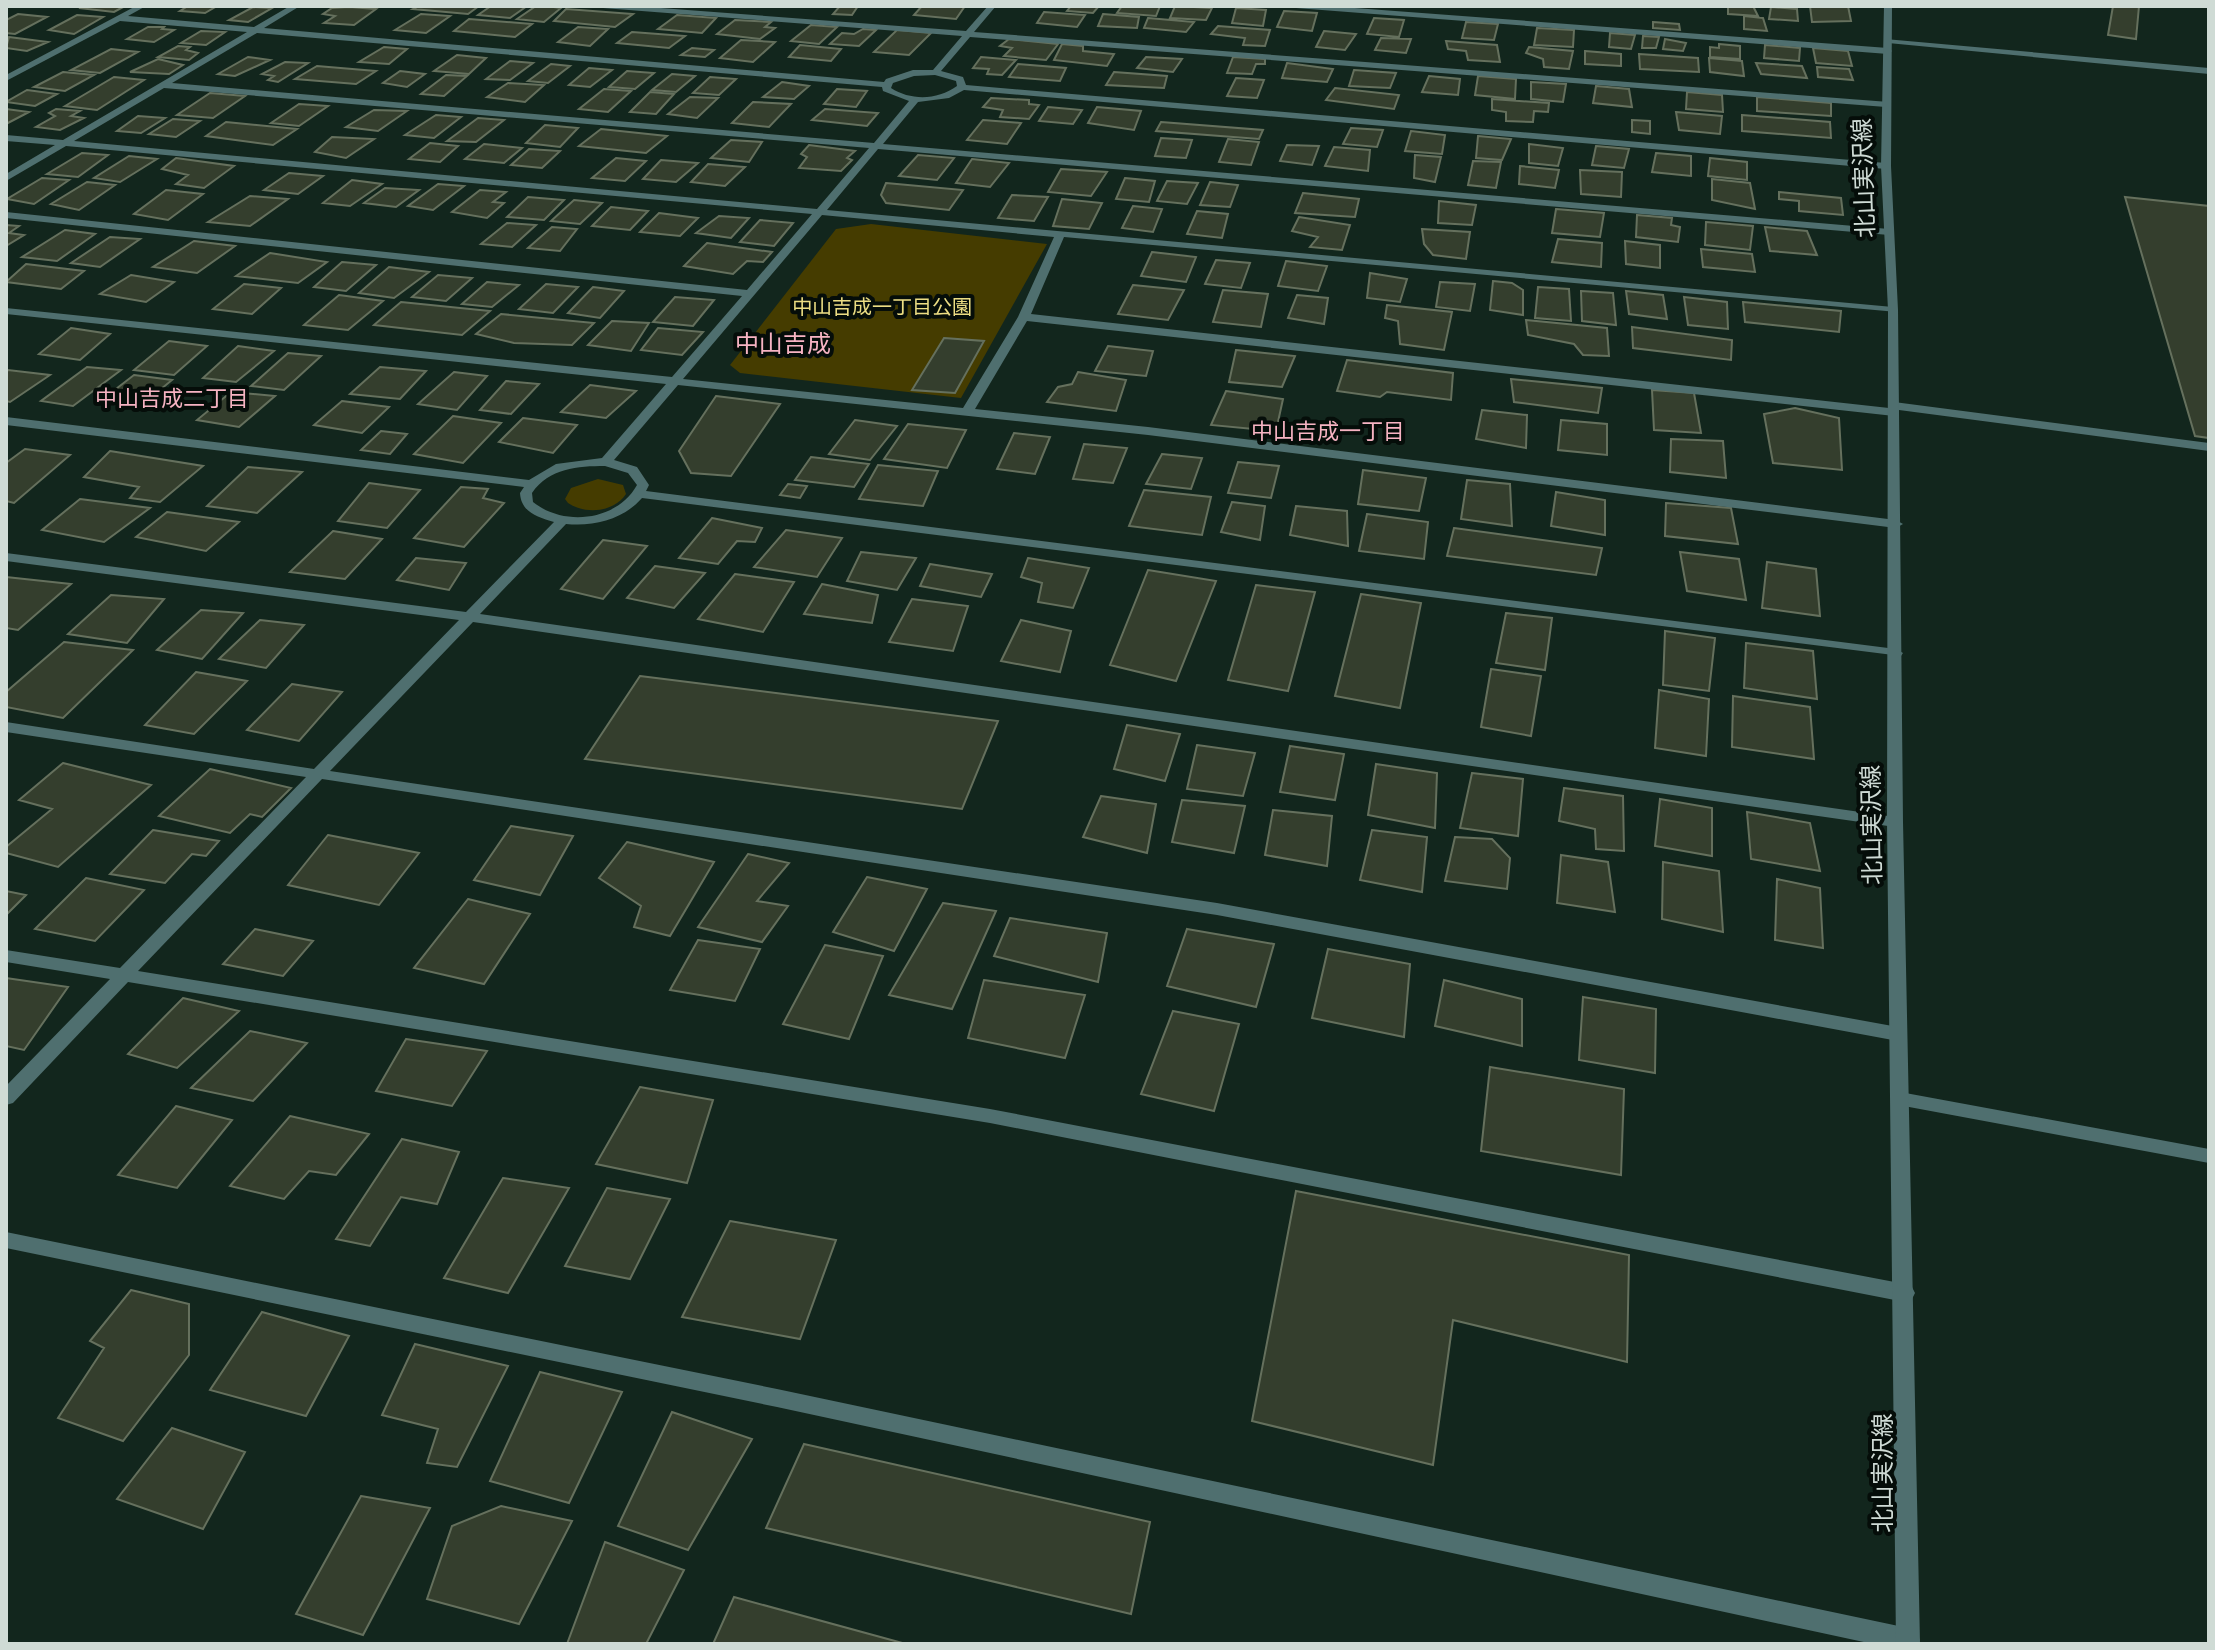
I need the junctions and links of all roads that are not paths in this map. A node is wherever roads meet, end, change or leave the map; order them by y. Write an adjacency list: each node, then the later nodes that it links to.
1 (142, 6): 8 (street)
2 (296, 6): 9 (street)
3 (603, 6): 10 (street)
4 (992, 6): 10 (street)
5 (1296, 6): 7 (street)
6 (1888, 6): 11 (street, 北山実沢線)
7 (1411, 10): 11 (street)
8 (118, 18): 9 (street); 14 (street)
9 (252, 32): 15 (street); 16 (street)
10 (969, 33): 13 (street); 19 (street)
11 (1888, 46): 12 (street); 19 (street, 北山実沢線)
12 (2209, 71)
13 (935, 72): 16 (street); 17 (street)
14 (6, 78)
15 (162, 85): 21 (street); 22 (street)
16 (886, 85): 18 (street)
17 (962, 87): 18 (street); 23 (street)
18 (916, 99): 22 (street)
19 (1886, 104): 23 (street, 北山実沢線)
20 (6, 138): 21 (street)
21 (63, 143): 24 (street); 25 (street)
22 (875, 146): 25 (street); 27 (street)
23 (1886, 166): 27 (street, 北山実沢線)
24 (6, 178)
25 (820, 212): 28 (street); 29 (street)
26 (6, 215): 29 (street)
27 (1889, 232): 30 (street, 北山実沢線)
28 (1060, 234): 30 (street); 32 (street)
29 (750, 294): 33 (street)
30 (1893, 310): 34 (street, 北山実沢線)
31 (6, 311): 33 (street)
32 (1024, 317): 34 (street); 35 (street)
33 (674, 382): 35 (street); 38 (street)
34 (1894, 409): 37 (street); 42 (street, 北山実沢線)
35 (967, 412): 42 (street)
36 (6, 421): 39 (street)
37 (2209, 447)
38 (606, 462): 39 (street); 40 (street)
39 (531, 484): 41 (street)
40 (641, 494): 41 (street); 45 (street)
41 (563, 520): 44 (street)
42 (1896, 524): 45 (street, 北山実沢線)
43 (6, 557): 44 (street)
44 (470, 617): 47 (street); 48 (street)
45 (1896, 653): 48 (street, 北山実沢線)
46 (6, 727): 47 (street)
47 (318, 775): 50 (street); 51 (street)
48 (1895, 822): 51 (street, 北山実沢線)
49 (6, 956): 50 (street)
50 (123, 977): 52 (street); 56 (street)
51 (1898, 1034): 53 (street, 北山実沢線)
52 (6, 1098)
53 (1900, 1099): 54 (street); 56 (street, 北山実沢線)
54 (2209, 1156)
55 (6, 1240): 57 (street)
56 (1905, 1293): 57 (street, 北山実沢線)
57 (1908, 1642)

